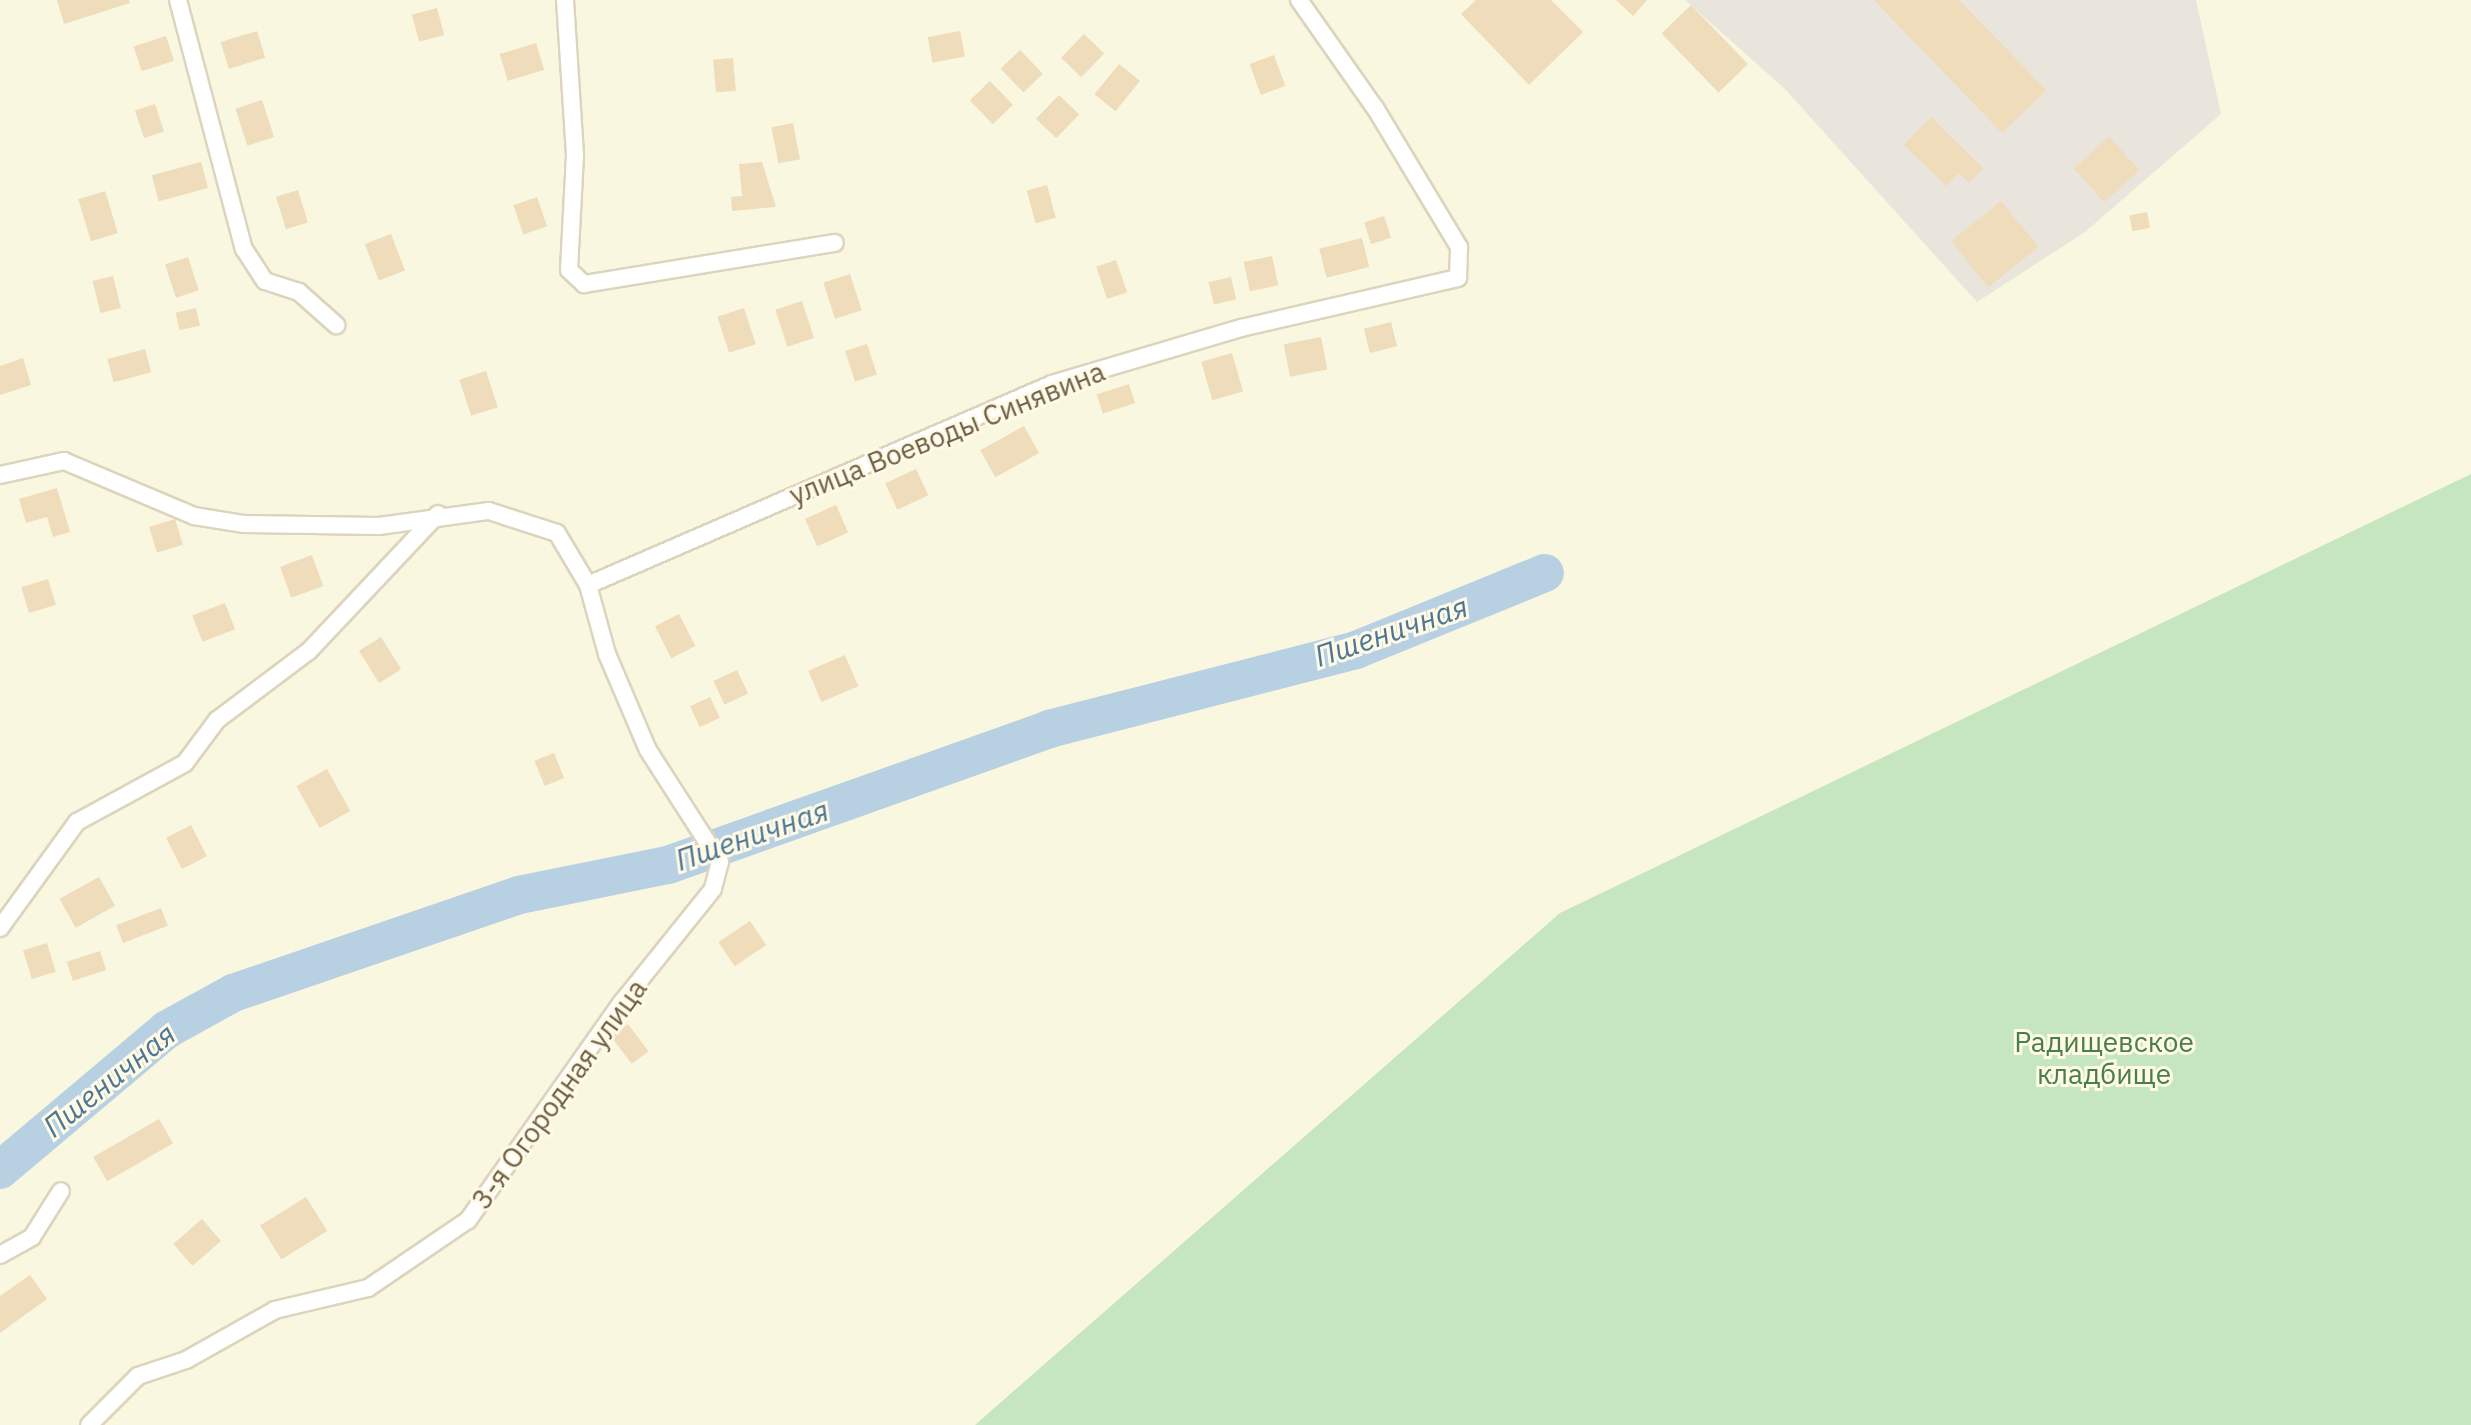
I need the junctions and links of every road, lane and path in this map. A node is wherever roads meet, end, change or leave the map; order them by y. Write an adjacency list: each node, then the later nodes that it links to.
1 (178, 0): 5 (street)
2 (565, 0): 4 (street)
3 (1299, 0): 8 (street, улица Воеводы Синявина)
4 (835, 243)
5 (336, 325)
6 (0, 475): 7 (street, 3-я Огородная улица)
7 (438, 514): 8 (street, 3-я Огородная улица); 9 (street)
8 (588, 585): 12 (street, 3-я Огородная улица)
9 (0, 928)
10 (61, 1191): 11 (street)
11 (0, 1255)
12 (89, 1425)

